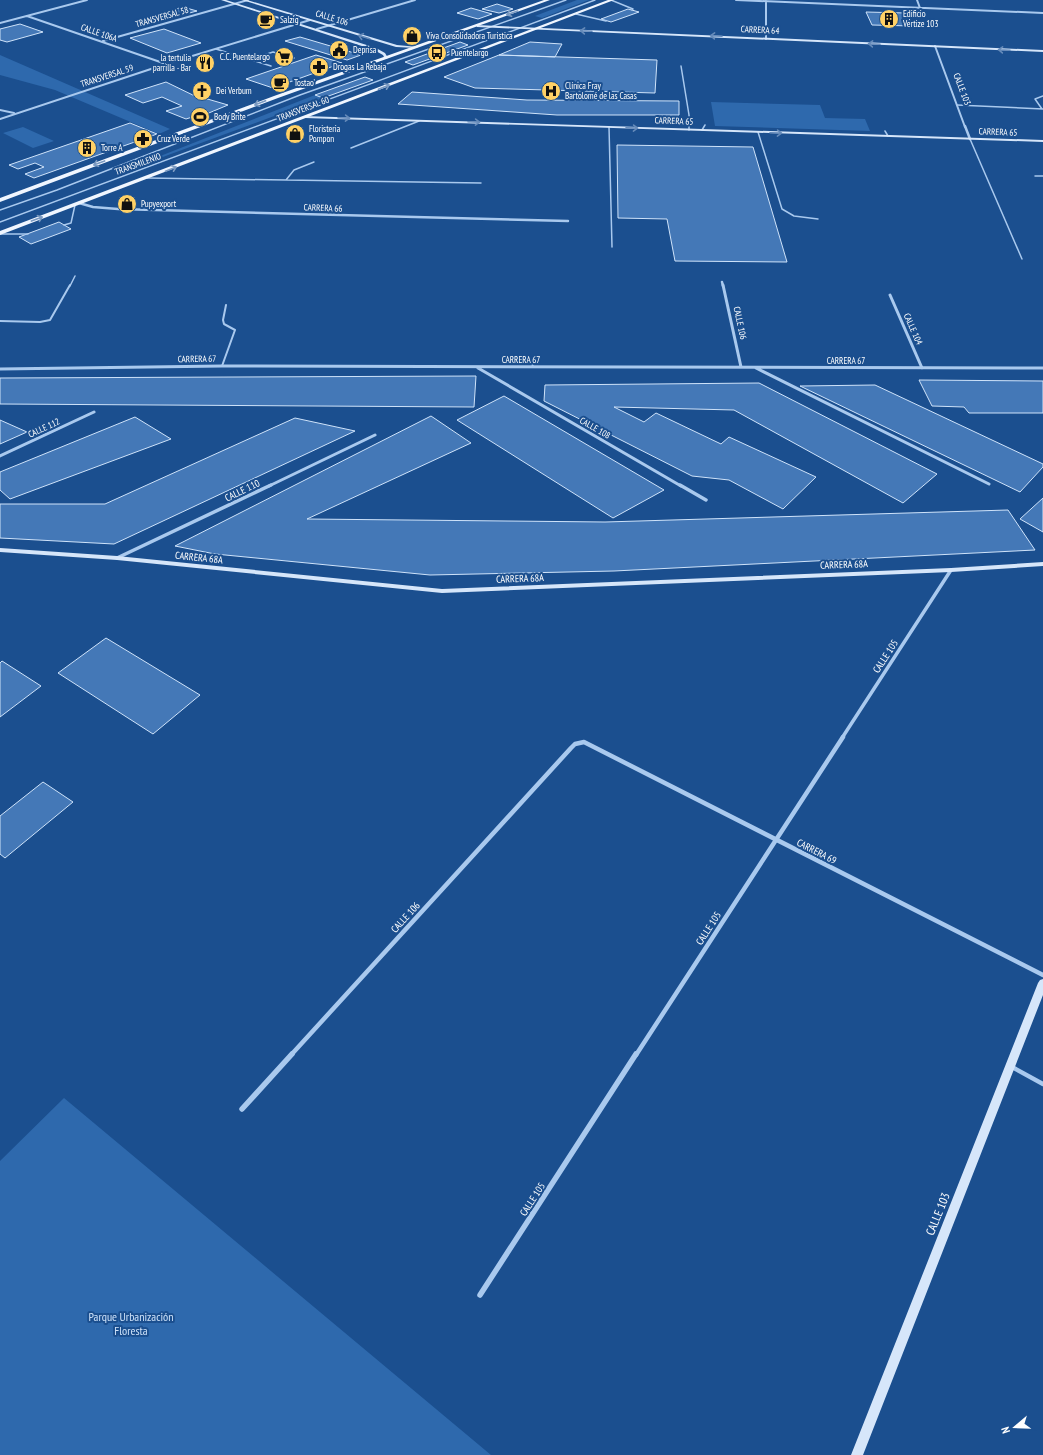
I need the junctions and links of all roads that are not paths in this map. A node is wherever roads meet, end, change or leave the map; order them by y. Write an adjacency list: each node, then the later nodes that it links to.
1 (86, 0): 17 (street)
2 (223, 0): 12 (street, CALLE 106)
3 (246, 0): 12 (street, TRANSVERSAL 58); 18 (street, CALLE 106)
4 (415, 0): 22 (street)
5 (548, 0): 23 (main road, TRANSVERSAL 60, one-way to 23)
6 (566, 0): 24 (lane, TRANSMILENIO)
7 (595, 0): 25 (lane, TRANSMILENIO)
8 (612, 0): 14 (lane); 16 (main road, TRANSVERSAL 60)
9 (736, 0): 11 (street)
10 (917, 0): 13 (street)
11 (766, 1): 13 (street); 28 (street)
12 (235, 4): 21 (street, CALLE 106); 29 (street, TRANSVERSAL 58)
13 (920, 8): 15 (street)
14 (632, 10)
15 (1043, 13)
16 (576, 14): 19 (lane); 26 (main road, TRANSVERSAL 60)
17 (27, 16): 20 (street); 29 (street, CALLE 106A)
18 (310, 20): 21 (street, TRANSVERSAL 59); 22 (street, CALLE 106)
19 (606, 21)
20 (0, 23)
21 (299, 24): 27 (street, CALLE 106); 32 (street, TRANSVERSAL 59)
22 (329, 26): 27 (street); 31 (street, CALLE 106, one-way to 22)
23 (477, 26): 24 (street, CARRERA 64); 31 (main road, TRANSVERSAL 60)
24 (493, 26): 25 (street, CARRERA 64); 66 (lane, TRANSMILENIO)
25 (521, 28): 26 (street, CARRERA 64); 69 (lane, TRANSMILENIO)
26 (538, 28): 28 (street, CARRERA 64, one-way to 26); 45 (main road, TRANSVERSAL 60, one-way to 26)
27 (317, 30): 35 (street, CALLE 106)
28 (766, 39): 30 (street, CARRERA 64, one-way to 28)
29 (102, 41): 37 (street, CALLE 106A)
30 (934, 46): 33 (street, CARRERA 64, one-way to 30); 41 (street, CALLE 103)
31 (416, 48): 35 (main road, TRANSVERSAL 60)
32 (216, 49): 36 (lane); 37 (street, TRANSVERSAL 59)
33 (1043, 51)
34 (294, 58): 36 (lane)
35 (386, 58): 64 (main road, TRANSVERSAL 60, one-way to 64)
36 (249, 60): 38 (lane)
37 (166, 64): 44 (street, TRANSVERSAL 59)
38 (271, 66)
39 (680, 66): 50 (lane)
40 (1043, 96): 42 (lane)
41 (957, 105): 42 (lane); 55 (street, CALLE 103)
42 (1042, 109)
43 (0, 110): 44 (street)
44 (14, 113): 46 (street, TRANSVERSAL 59)
45 (305, 117): 47 (street, CARRERA 65, one-way to 47); 61 (main road, TRANSVERSAL 60, one-way to 45)
46 (0, 119)
47 (418, 121): 49 (street, CARRERA 65, one-way to 49); 57 (lane)
48 (705, 125): 51 (lane)
49 (609, 127): 50 (street, CARRERA 65, one-way to 50); 73 (lane)
50 (689, 130): 51 (street, CARRERA 65)
51 (702, 130): 53 (street, CARRERA 65)
52 (885, 131): 54 (lane)
53 (758, 132): 54 (street, CARRERA 65, one-way to 54); 67 (lane)
54 (888, 136): 55 (street, CARRERA 65)
55 (970, 139): 56 (street, CARRERA 65); 74 (lane)
56 (1043, 141)
57 (351, 148)
58 (314, 162): 62 (lane)
59 (1035, 176): 60 (lane)
60 (1043, 176)
61 (147, 178): 62 (lane); 65 (main road, TRANSVERSAL 60)
62 (286, 180): 63 (lane)
63 (481, 183)
64 (0, 200)
65 (77, 204): 68 (street, CARRERA 66); 70 (lane); 71 (main road, TRANSVERSAL 60, one-way to 65)
66 (0, 210)
67 (818, 219)
68 (568, 221)
69 (0, 222)
70 (64, 225)
71 (0, 233): 72 (lane)
72 (28, 234)
73 (612, 247)
74 (1022, 259)
75 (75, 276): 79 (lane)
76 (722, 282): 84 (street, CALLE 106)
77 (890, 295): 86 (street, CALLE 104)
78 (226, 305): 81 (lane)
79 (0, 321)
80 (531, 359): 83 (lane)
81 (222, 366): 82 (street, CARRERA 67); 88 (street, CARRERA 67)
82 (477, 367): 83 (street, CARRERA 67); 93 (street, CALLE 108)
83 (533, 367): 84 (street, CARRERA 67)
84 (741, 367): 85 (street, CARRERA 67)
85 (754, 368): 86 (street, CARRERA 67); 92 (street)
86 (922, 368): 87 (street, CARRERA 67)
87 (1043, 368)
88 (0, 369)
89 (94, 412): 91 (street, CALLE 112)
90 (375, 436): 95 (street, CALLE 110)
91 (0, 456)
92 (988, 484)
93 (706, 500)
94 (0, 550): 95 (street, CARRERA 68A)
95 (117, 558): 97 (street, CARRERA 68A)
96 (1043, 564): 97 (street, CARRERA 68A)
97 (951, 570): 99 (street, CALLE 105)
98 (584, 742): 99 (street, CARRERA 69); 104 (street, CALLE 106)
99 (776, 840): 100 (street, CARRERA 69); 105 (street, CALLE 105)
100 (1043, 976)
101 (1043, 983): 102 (street, CALLE 103)
102 (1010, 1066): 103 (lane); 106 (street, CALLE 103)
103 (1043, 1084)
104 (242, 1109)
105 (480, 1295)
106 (857, 1455)

